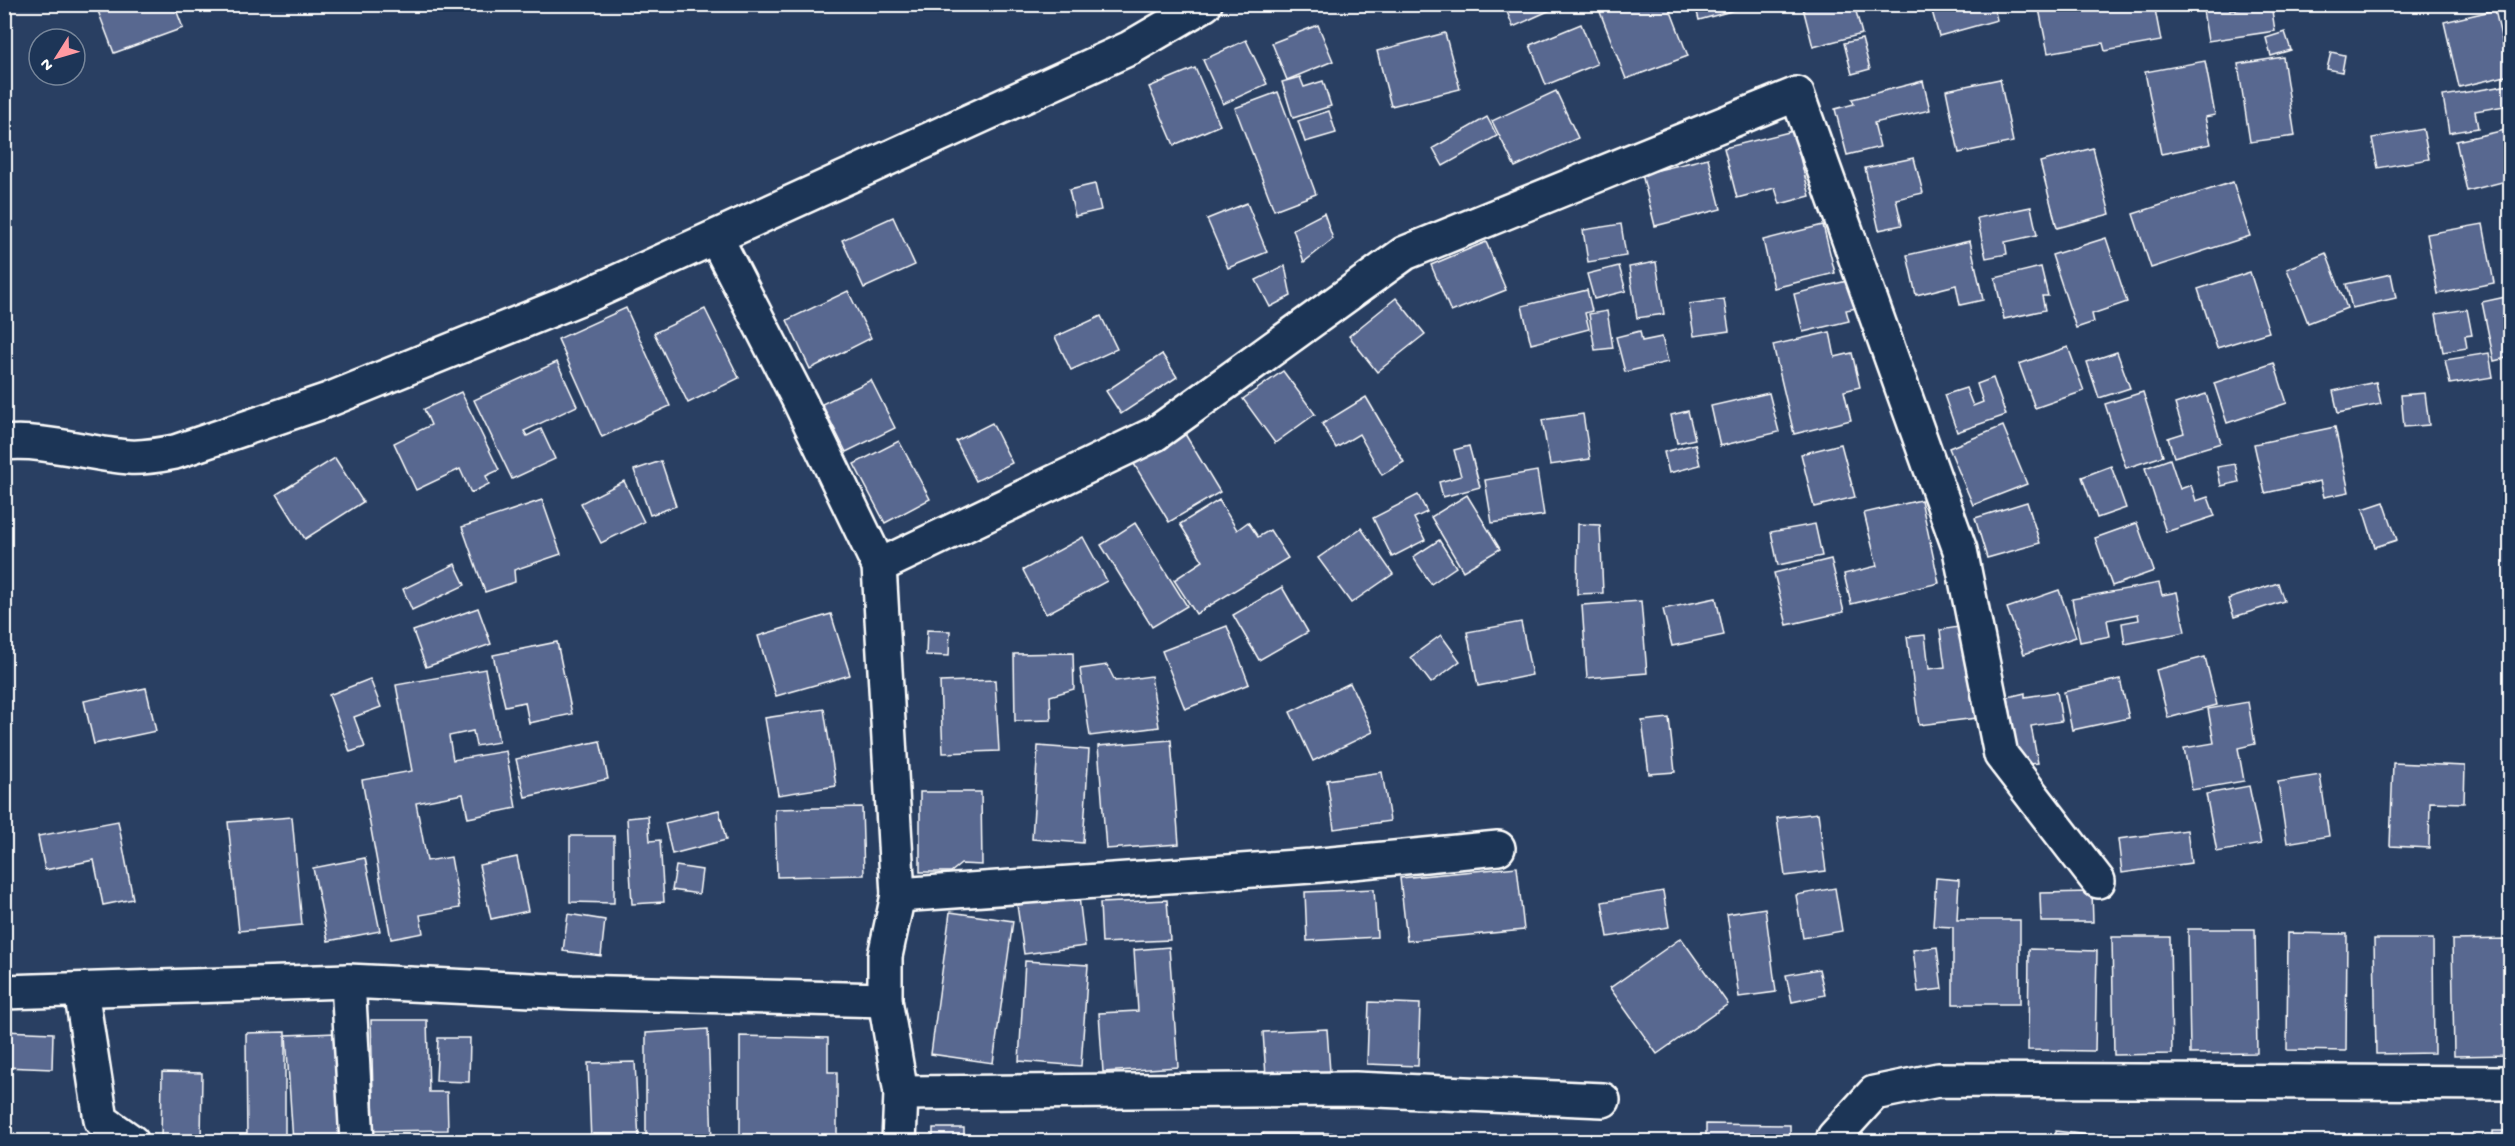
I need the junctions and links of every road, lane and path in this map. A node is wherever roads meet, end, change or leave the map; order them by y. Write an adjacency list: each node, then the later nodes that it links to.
1 (1205, 4): 2 (street)
2 (716, 238): 3 (street); 4 (street)
3 (4, 443)
4 (879, 566): 6 (street); 7 (street)
5 (1498, 848): 7 (street)
6 (2098, 881)
7 (898, 896): 11 (street)
8 (348, 981): 9 (street); 11 (street); 16 (street)
9 (81, 990): 10 (street); 15 (street)
10 (4, 992)
11 (885, 1000): 13 (street)
12 (2511, 1083): 18 (street)
13 (901, 1094): 14 (street); 17 (street)
14 (1603, 1100)
15 (132, 1142)
16 (357, 1142)
17 (899, 1142)
18 (1834, 1142)

